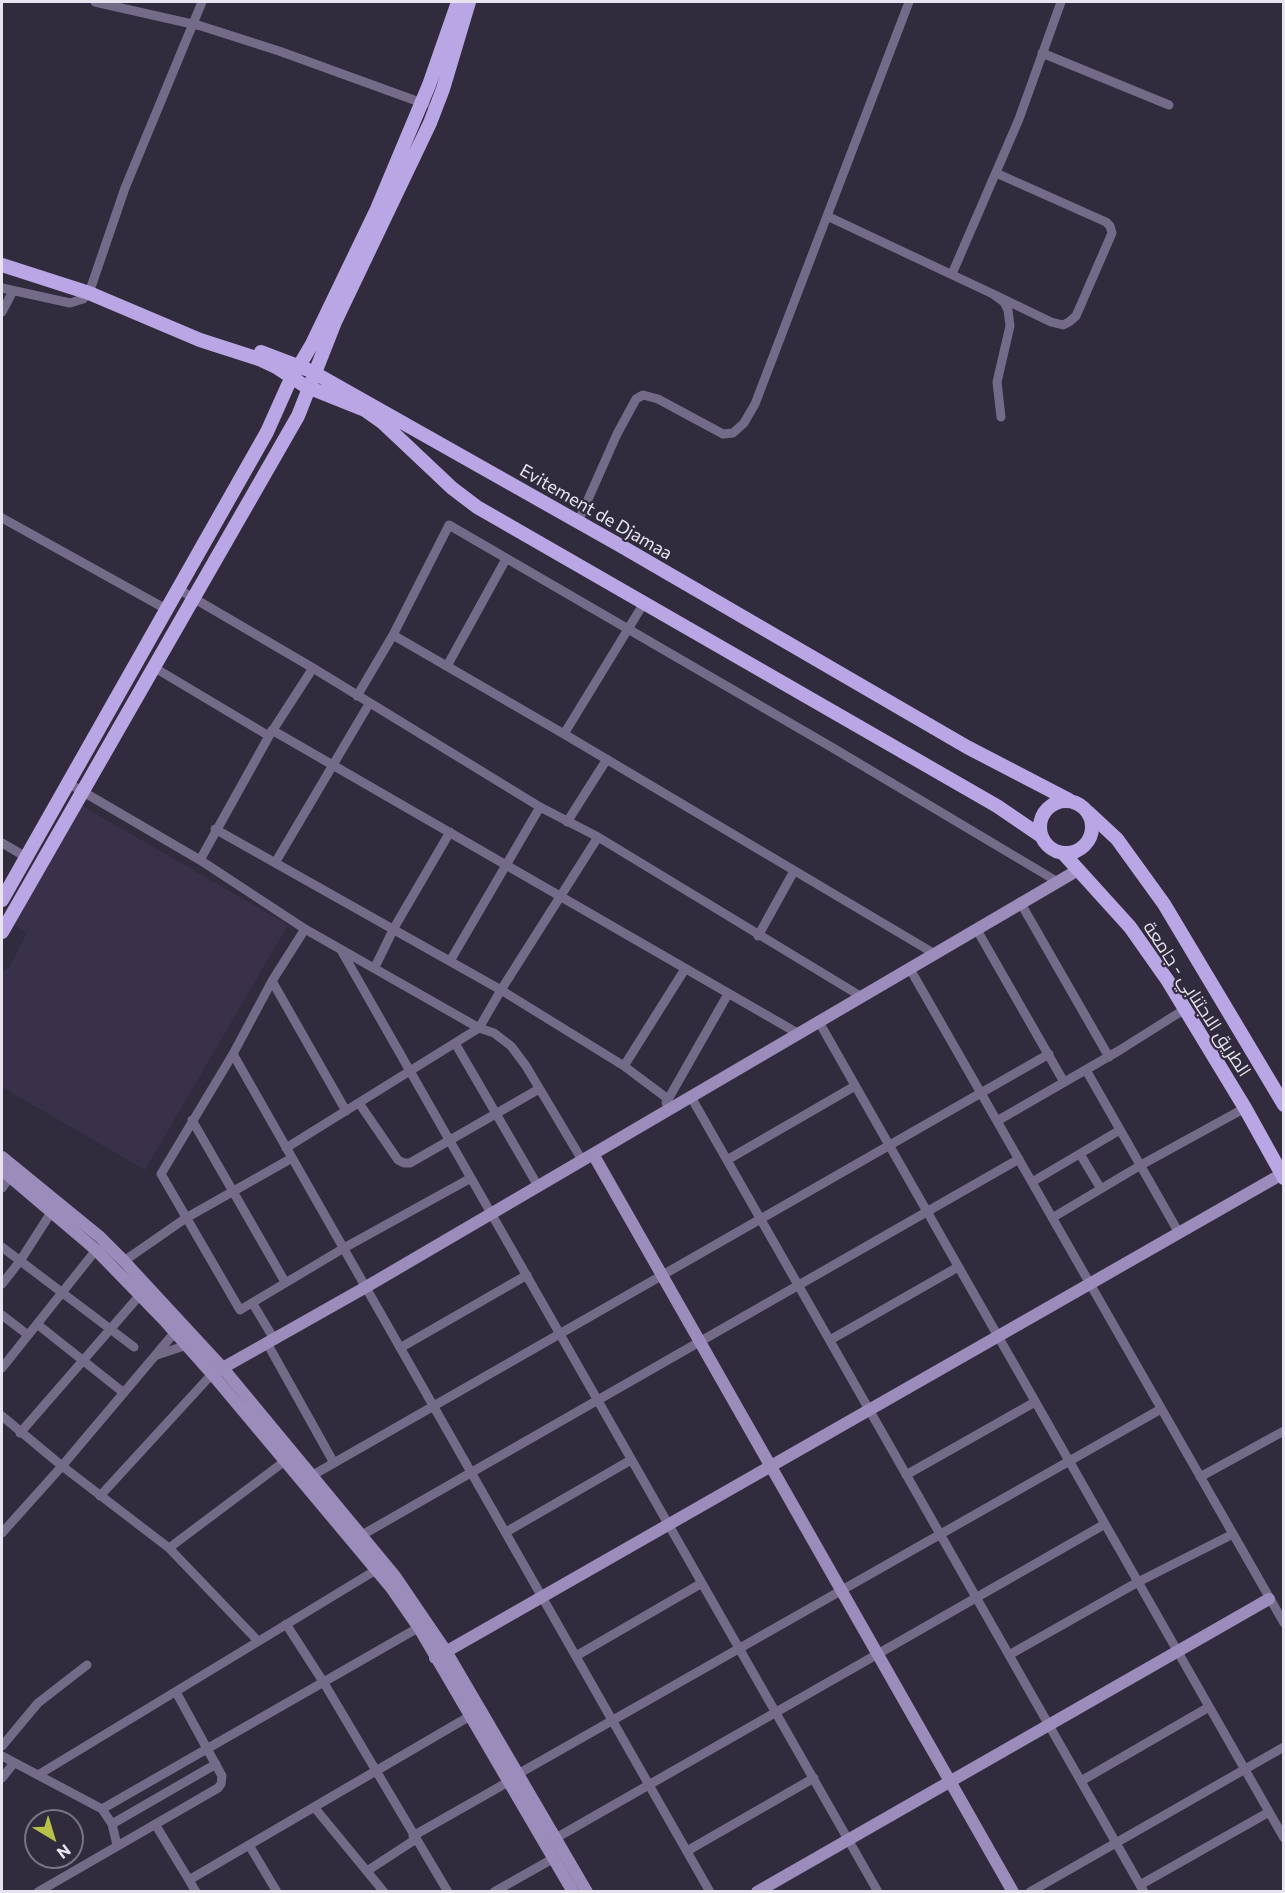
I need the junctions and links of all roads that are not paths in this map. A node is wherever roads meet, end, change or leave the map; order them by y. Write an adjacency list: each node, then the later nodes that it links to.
1 (95, 2): 7 (street)
2 (202, 2): 7 (street)
3 (458, 2): 9 (main road)
4 (469, 2): 11 (main road)
5 (909, 2): 13 (street)
6 (1061, 2): 8 (street)
7 (192, 23): 9 (street); 18 (street)
8 (1042, 53): 10 (street); 12 (street)
9 (422, 103): 11 (street); 21 (main road)
10 (1169, 105)
11 (436, 108): 22 (main road)
12 (996, 173): 15 (street); 19 (street)
13 (827, 216): 15 (street); 27 (street)
14 (2, 265): 18 (main road, Evitement de Djamaa)
15 (952, 274): 19 (street)
16 (2, 288): 17 (street)
17 (13, 291): 18 (street); 20 (street)
18 (89, 293): 21 (main road, Evitement de Djamaa); 23 (main road, Evitement de Djamaa)
19 (993, 294): 25 (street)
20 (2, 312)
21 (300, 365): 22 (main road, Evitement de Djamaa); 23 (main road)
22 (314, 373): 24 (main road); 27 (main road, Evitement de Djamaa)
23 (292, 378): 24 (main road, Evitement de Djamaa); 29 (main road)
24 (309, 388): 30 (main road); 31 (main road, Evitement de Djamaa)
25 (1001, 417)
26 (2, 518): 32 (street)
27 (578, 522): 46 (main road, Evitement de Djamaa)
28 (506, 559): 33 (street); 34 (street); 35 (street)
29 (178, 589): 30 (street); 32 (main road)
30 (195, 598): 36 (main road); 37 (street)
31 (644, 603): 33 (street); 52 (main road, Evitement de Djamaa)
32 (166, 609): 44 (main road)
33 (627, 628): 41 (street); 62 (street)
34 (393, 635): 35 (street); 38 (street)
35 (447, 666): 41 (street)
36 (155, 668): 40 (street); 45 (main road)
37 (313, 668): 38 (street); 40 (street)
38 (357, 696): 39 (street)
39 (369, 704): 43 (street); 47 (street)
40 (271, 733): 43 (street); 50 (street)
41 (564, 734): 42 (street)
42 (607, 759): 49 (street); 61 (street)
43 (332, 765): 51 (street); 58 (street)
44 (68, 783): 45 (street); 56 (main road)
45 (84, 792): 57 (street); 69 (main road)
46 (1069, 800): 48 (main road); 52 (main road)
47 (540, 807): 49 (street); 59 (street)
48 (1088, 812): 55 (main road); 99 (main road, الطريق الاجتنابي - جامعة)
49 (567, 822): 53 (street)
50 (215, 829): 57 (street); 58 (street)
51 (450, 832): 59 (street); 67 (street)
52 (1041, 836): 55 (main road)
53 (598, 837): 63 (street); 70 (street)
54 (2, 843): 56 (street)
55 (1063, 853): 60 (main road, الطريق الاجتنابي - جامعة)
56 (26, 857): 64 (main road)
57 (200, 860): 66 (street)
58 (275, 863): 67 (street)
59 (506, 865): 63 (street); 73 (street)
60 (1078, 870): 62 (street); 81 (main road, الطريق الاجتنابي - جامعة)
61 (794, 871): 70 (street); 72 (street)
62 (1058, 882): 65 (street)
63 (560, 897): 75 (street); 78 (street)
64 (2, 900)
65 (1020, 903): 68 (street); 88 (street)
66 (305, 928): 71 (street); 77 (street)
67 (394, 928): 73 (street); 74 (street)
68 (977, 930): 72 (street); 87 (street)
69 (2, 932)
70 (758, 936): 80 (street)
71 (341, 950): 74 (street); 91 (street)
72 (935, 954): 76 (street)
73 (450, 961): 78 (street)
74 (375, 967): 83 (street)
75 (685, 969): 79 (street); 89 (street)
76 (910, 969): 80 (street); 95 (street)
77 (272, 981): 86 (street); 101 (street)
78 (501, 990): 83 (street); 89 (street)
79 (728, 994): 84 (street); 97 (street)
80 (861, 997): 82 (street)
81 (1185, 1009): 88 (street); 100 (main road, الطريق الاجتنابي - جامعة)
82 (819, 1022): 84 (street); 93 (street)
83 (479, 1028): 85 (street); 94 (street)
84 (799, 1034): 96 (street)
85 (455, 1043): 91 (street); 102 (street)
86 (233, 1054): 104 (street); 109 (street)
87 (1048, 1054): 92 (street); 95 (street)
88 (1109, 1057): 90 (street)
89 (624, 1066): 97 (street)
90 (1086, 1070): 92 (street); 106 (street)
91 (410, 1071): 98 (street); 107 (street)
92 (1064, 1082): 105 (street)
93 (855, 1086): 108 (street); 115 (street)
94 (539, 1089): 102 (street); 112 (street)
95 (981, 1093): 105 (street); 108 (street)
96 (691, 1097): 103 (street); 115 (street)
97 (668, 1100): 103 (street)
98 (359, 1103): 101 (street); 107 (street)
99 (1284, 1105)
100 (1245, 1108): 116 (street); 118 (main road, الطريق الاجتنابي - جامعة)
101 (346, 1111): 109 (street)
102 (496, 1113): 107 (street); 121 (street)
103 (659, 1116): 112 (street)
104 (192, 1120): 124 (street); 128 (street)
105 (997, 1120): 114 (street)
106 (1120, 1130): 110 (street); 116 (street)
107 (450, 1140): 119 (street)
108 (889, 1146): 126 (street); 130 (street)
109 (286, 1148): 113 (street)
110 (1080, 1154): 120 (street); 123 (street)
111 (2, 1157): 136 (street)
112 (587, 1157): 121 (street); 139 (street)
113 (292, 1158): 124 (street); 133 (street)
114 (1018, 1159): 120 (street); 126 (street)
115 (727, 1160): 130 (street)
116 (1141, 1165): 123 (street); 131 (street)
117 (6, 1173): 122 (street); 125 (street)
118 (1283, 1176): 131 (street)
119 (471, 1178): 127 (street); 133 (street)
120 (1032, 1182): 129 (street)
121 (538, 1186): 127 (street)
122 (2, 1188)
123 (1101, 1189): 129 (street)
124 (233, 1191): 128 (street); 140 (street)
125 (52, 1211): 134 (street); 135 (street)
126 (927, 1212): 137 (street); 143 (street)
127 (491, 1214): 138 (street); 144 (street)
128 (186, 1218): 136 (street); 147 (street)
129 (1052, 1218): 142 (street)
130 (761, 1219): 139 (street); 143 (street)
131 (1179, 1233): 142 (street)
132 (2, 1247): 135 (street)
133 (344, 1248): 140 (street); 144 (street)
134 (96, 1250): 145 (street); 146 (street)
135 (20, 1261): 141 (street); 145 (street)
136 (124, 1261): 150 (street)
137 (958, 1267): 154 (street); 155 (street)
138 (527, 1275): 152 (street); 160 (street)
139 (662, 1276): 152 (street); 157 (street)
140 (285, 1282): 147 (street)
141 (2, 1284)
142 (1090, 1284): 154 (street); 169 (street)
143 (798, 1285): 155 (street); 157 (street)
144 (366, 1287): 156 (street); 160 (street)
145 (63, 1293): 149 (street); 151 (street)
146 (140, 1295): 150 (street); 151 (street)
147 (253, 1304): 156 (street)
148 (2, 1315): 153 (street)
149 (37, 1324): 153 (street); 162 (street)
150 (179, 1328): 158 (street); 161 (street); 164 (street)
151 (110, 1329): 159 (street); 162 (street)
152 (560, 1334): 166 (street); 168 (street)
153 (28, 1335): 163 (street)
154 (998, 1336): 167 (street); 170 (street)
155 (830, 1340): 170 (street)
156 (271, 1341): 164 (street); 177 (street)
157 (699, 1342): 166 (street); 178 (street)
158 (187, 1345): 161 (street); 164 (street)
159 (134, 1347)
160 (400, 1348): 168 (street)
161 (155, 1357): 165 (street)
162 (83, 1359): 165 (street); 173 (street)
163 (2, 1368)
164 (217, 1371): 175 (street); 181 (street); 184 (street)
165 (124, 1393): 179 (street)
166 (598, 1400): 174 (street); 180 (street)
167 (1035, 1402): 176 (street); 182 (street)
168 (434, 1406): 177 (street); 180 (street)
169 (1161, 1409): 176 (street); 183 (street)
170 (869, 1410): 178 (street); 182 (street)
171 (2, 1416): 173 (street)
172 (1284, 1431): 183 (street)
173 (21, 1433): 179 (street)
174 (631, 1460): 185 (street); 187 (street)
175 (285, 1461): 192 (street); 193 (street)
176 (1069, 1461): 186 (street); 191 (street)
177 (334, 1463): 181 (street)
178 (770, 1466): 185 (street); 196 (street)
179 (62, 1467): 184 (street); 188 (street)
180 (471, 1472): 187 (street); 190 (street)
181 (313, 1475): 190 (street)
182 (906, 1475): 191 (street)
183 (1200, 1477): 189 (street)
184 (100, 1496): 192 (street)
185 (669, 1524): 195 (street); 197 (street)
186 (1104, 1524): 194 (street); 198 (street)
187 (506, 1532): 197 (street)
188 (2, 1533)
189 (1233, 1534): 194 (street); 199 (street)
190 (362, 1535): 193 (street)
191 (940, 1535): 196 (street); 198 (street)
192 (169, 1548): 203 (street)
193 (381, 1567): 201 (street); 202 (street)
194 (1138, 1582): 205 (street); 208 (street)
195 (702, 1583): 204 (street); 209 (street)
196 (842, 1591): 204 (street); 207 (street)
197 (542, 1597): 206 (street); 209 (street)
198 (976, 1598): 207 (street); 208 (street)
199 (1269, 1599): 200 (street); 205 (street)
200 (1284, 1623)
201 (286, 1624): 203 (street); 211 (street)
202 (423, 1625): 206 (street); 211 (street)
203 (258, 1641): 212 (street)
204 (740, 1649): 214 (street); 216 (street)
205 (1177, 1652): 213 (street); 217 (street)
206 (441, 1654): 215 (street); 228 (street)
207 (878, 1654): 214 (street); 230 (street)
208 (1009, 1655): 217 (street)
209 (576, 1656): 216 (street)
210 (87, 1665): 218 (street)
211 (324, 1683): 220 (street); 225 (street)
212 (176, 1692): 220 (street); 226 (street)
213 (1209, 1707): 224 (street); 231 (street)
214 (776, 1712): 229 (street); 232 (street)
215 (470, 1716): 225 (street); 228 (street)
216 (612, 1720): 228 (street); 232 (street)
217 (1049, 1725): 230 (street); 231 (street)
218 (2, 1746)
219 (1284, 1747): 224 (street)
220 (208, 1749): 223 (street); 234 (street)
221 (2, 1756): 222 (street)
222 (14, 1763): 226 (street); 227 (street)
223 (216, 1764): 236 (street); 237 (street)
224 (1244, 1769): 235 (street); 243 (street)
225 (376, 1770): 233 (street); 239 (street)
226 (38, 1775): 234 (street)
227 (2, 1778)
228 (513, 1778): 239 (street); 240 (street); 247 (street)
229 (814, 1778): 242 (street); 246 (street)
230 (950, 1781): 242 (street); 262 (street)
231 (1081, 1781): 243 (street)
232 (649, 1785): 240 (street); 246 (street)
233 (314, 1807): 245 (street); 248 (street)
234 (102, 1809): 236 (street)
235 (1269, 1812): 238 (street); 250 (street)
236 (112, 1824): 244 (street)
237 (155, 1824): 244 (street); 249 (street)
238 (1280, 1824): 241 (street)
239 (414, 1838): 248 (street); 255 (street)
240 (556, 1838): 258 (street)
241 (1284, 1838)
242 (848, 1839): 260 (street); 261 (street)
243 (1116, 1842): 250 (street); 263 (street)
244 (117, 1845): 251 (street)
245 (249, 1845): 249 (street); 253 (street)
246 (687, 1851): 259 (street)
247 (554, 1858): 256 (street); 257 (street)
248 (367, 1871): 254 (street)
249 (189, 1880): 252 (street)
250 (1142, 1888)
251 (38, 1892)
252 (196, 1892)
253 (277, 1892)
254 (384, 1892)
255 (448, 1892)
256 (494, 1892)
257 (573, 1892)
258 (587, 1892)
259 (710, 1892)
260 (757, 1892)
261 (878, 1892)
262 (1013, 1892)
263 (1030, 1892)

